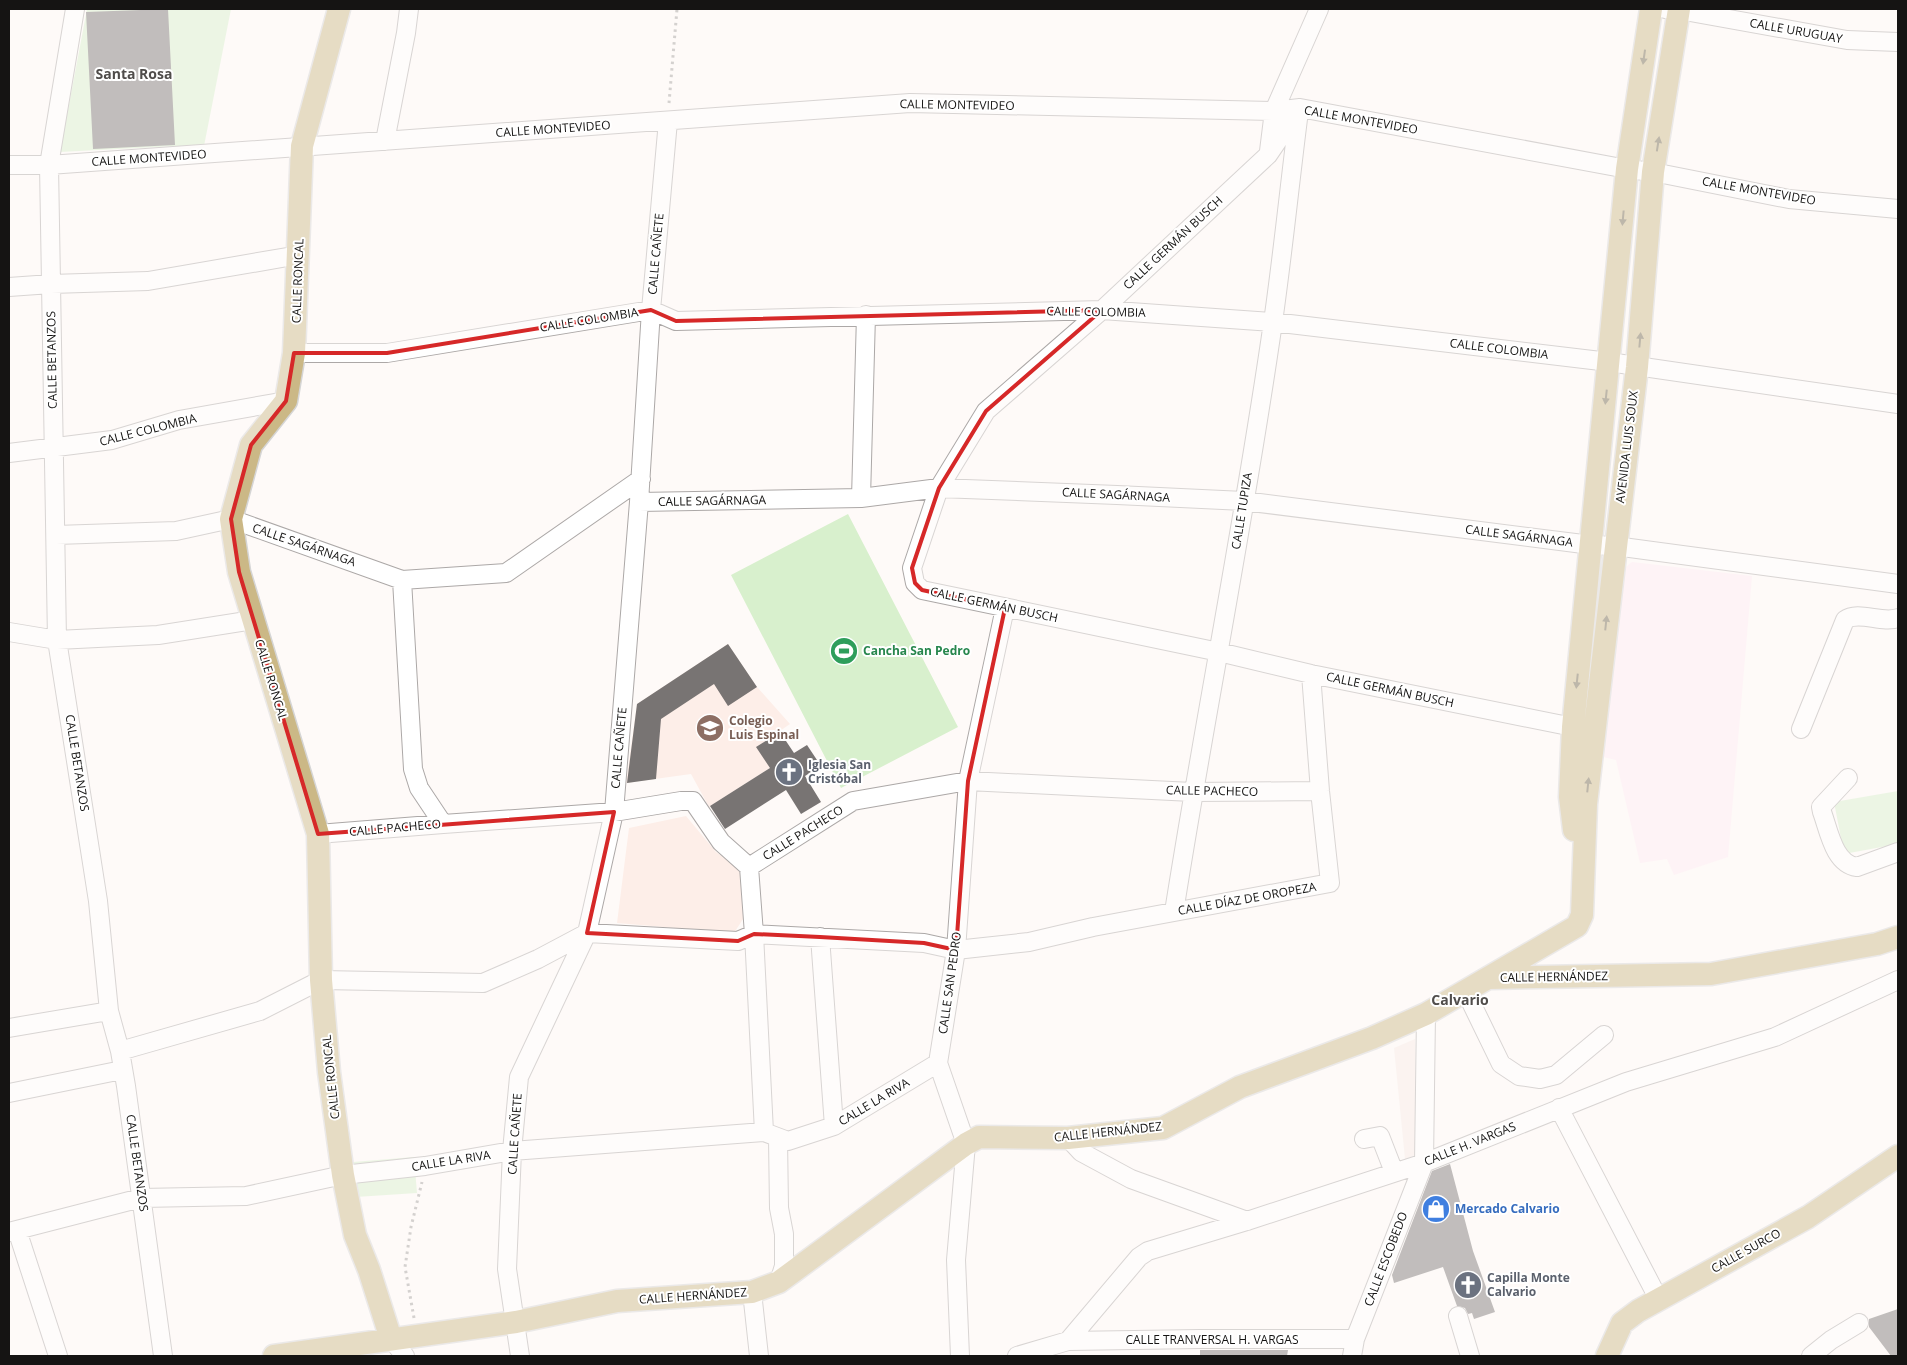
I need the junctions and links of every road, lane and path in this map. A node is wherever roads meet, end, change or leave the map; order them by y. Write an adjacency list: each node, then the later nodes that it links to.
1 (75, 9): 16 (street, CALLE BETANZOS)
2 (339, 9): 13 (main road, CALLE RONCAL)
3 (409, 9): 12 (street)
4 (677, 9): 11 (path)
5 (1319, 9): 10 (street)
6 (1651, 9): 17 (main road, AVENIDA LUIS SOUX, one-way to 17)
7 (1674, 9): 8 (street, CALLE URUGUAY); 18 (main road, AVENIDA LUIS SOUX, one-way to 7)
8 (1898, 42)
9 (1300, 108): 10 (street, CALLE MONTEVIDEO); 14 (street, CALLE GERMÁN BUSCH); 17 (street, CALLE MONTEVIDEO); 26 (street, CALLE TUPIZA)
10 (1274, 111): 11 (street, CALLE MONTEVIDEO); 14 (street)
11 (668, 121): 12 (street, CALLE MONTEVIDEO); 23 (street, CALLE CAÑETE)
12 (385, 141): 13 (street, CALLE MONTEVIDEO)
13 (302, 146): 16 (street, CALLE MONTEVIDEO); 20 (main road, CALLE RONCAL)
14 (1268, 155): 24 (street, CALLE GERMÁN BUSCH)
15 (9, 165): 16 (street, CALLE MONTEVIDEO)
16 (49, 165): 21 (street, CALLE BETANZOS)
17 (1628, 169): 18 (street, CALLE MONTEVIDEO); 28 (main road, AVENIDA LUIS SOUX, one-way to 28)
18 (1654, 172): 19 (street, CALLE MONTEVIDEO); 29 (main road, AVENIDA LUIS SOUX, one-way to 18)
19 (1898, 209)
20 (299, 255): 21 (street); 27 (main road, CALLE RONCAL)
21 (51, 284): 22 (street); 32 (street, CALLE BETANZOS)
22 (9, 287)
23 (650, 310): 25 (street, CALLE COLOMBIA); 27 (street, CALLE COLOMBIA); 34 (street, CALLE CAÑETE)
24 (1102, 310): 25 (street, CALLE COLOMBIA); 26 (street, CALLE COLOMBIA); 35 (street, CALLE GERMÁN BUSCH)
25 (866, 315): 36 (street)
26 (1273, 322): 28 (street, CALLE COLOMBIA); 38 (street, CALLE TUPIZA)
27 (294, 353): 30 (main road, CALLE RONCAL)
28 (1609, 362): 29 (street, CALLE COLOMBIA); 41 (main road, AVENIDA LUIS SOUX, one-way to 41)
29 (1637, 367): 31 (street, CALLE COLOMBIA); 42 (main road, AVENIDA LUIS SOUX)
30 (286, 401): 32 (street, CALLE COLOMBIA); 39 (main road, CALLE RONCAL)
31 (1898, 404)
32 (54, 448): 33 (street, CALLE COLOMBIA); 40 (street, CALLE BETANZOS)
33 (9, 453)
34 (641, 479): 37 (street, CALLE CAÑETE); 43 (street, CALLE SAGÁRNAGA)
35 (939, 488): 36 (street, CALLE SAGÁRNAGA); 38 (street, CALLE SAGÁRNAGA); 45 (street, CALLE GERMÁN BUSCH)
36 (862, 498): 37 (street, CALLE SAGÁRNAGA)
37 (639, 502): 58 (street, CALLE CAÑETE)
38 (1244, 502): 41 (street, CALLE SAGÁRNAGA); 50 (street, CALLE TUPIZA)
39 (231, 519): 40 (street); 43 (street, CALLE SAGÁRNAGA); 47 (main road, CALLE RONCAL)
40 (56, 535): 49 (street, CALLE BETANZOS)
41 (1591, 545): 42 (street, CALLE SAGÁRNAGA); 52 (main road, AVENIDA LUIS SOUX, one-way to 52)
42 (1615, 546): 44 (street, CALLE SAGÁRNAGA); 63 (main road, AVENIDA LUIS SOUX, one-way to 42)
43 (402, 580): 59 (street)
44 (1898, 584)
45 (1006, 608): 50 (street, CALLE GERMÁN BUSCH); 55 (street, CALLE SAN PEDRO)
46 (1898, 618): 53 (street)
47 (253, 620): 49 (street); 60 (main road, CALLE RONCAL)
48 (9, 632): 49 (street)
49 (57, 640): 74 (street, CALLE BETANZOS)
50 (1219, 652): 51 (street, CALLE GERMÁN BUSCH); 57 (street, CALLE TUPIZA)
51 (1311, 674): 52 (street, CALLE GERMÁN BUSCH); 56 (street, CALLE DÍAZ DE OROPEZA)
52 (1573, 727): 63 (main road, AVENIDA LUIS SOUX)
53 (1801, 729)
54 (1848, 778): 61 (street)
55 (968, 781): 57 (street, CALLE PACHECO); 62 (street, CALLE PACHECO); 69 (street, CALLE SAN PEDRO)
56 (1320, 791): 57 (street, CALLE PACHECO); 64 (street, CALLE DÍAZ DE OROPEZA)
57 (1192, 792): 64 (street, CALLE TUPIZA)
58 (614, 812): 59 (street, CALLE PACHECO); 62 (street, CALLE PACHECO); 65 (street, CALLE CAÑETE)
59 (443, 824): 60 (street, CALLE PACHECO)
60 (318, 834): 71 (main road, CALLE RONCAL)
61 (1898, 852)
62 (749, 867): 66 (street)
63 (1582, 886): 70 (main road, AVENIDA LUIS SOUX)
64 (1174, 912): 69 (street, CALLE DÍAZ DE OROPEZA)
65 (587, 933): 66 (street, CALLE DÍAZ DE OROPEZA); 71 (street); 88 (street, CALLE CAÑETE)
66 (754, 934): 67 (street, CALLE DÍAZ DE OROPEZA); 84 (street)
67 (820, 937): 69 (street, CALLE DÍAZ DE OROPEZA); 83 (street)
68 (1898, 937): 70 (main road, CALLE HERNÁNDEZ)
69 (956, 950): 79 (street, CALLE SAN PEDRO)
70 (1486, 978): 73 (main road, CALLE HERNÁNDEZ)
71 (321, 980): 78 (street); 93 (main road, CALLE RONCAL)
72 (1898, 981): 82 (street, CALLE H. VARGAS)
73 (1465, 990): 75 (main road, CALLE HERNÁNDEZ); 77 (street)
74 (109, 1012): 76 (street); 78 (street, CALLE BETANZOS)
75 (1426, 1014): 85 (main road, CALLE HERNÁNDEZ); 90 (street)
76 (9, 1028)
77 (1604, 1035)
78 (120, 1051): 80 (street, CALLE BETANZOS)
79 (938, 1063): 83 (street, CALLE LA RIVA); 87 (street, CALLE SAN PEDRO)
80 (122, 1070): 81 (street); 94 (street, CALLE BETANZOS)
81 (9, 1093)
82 (1559, 1108): 90 (street, CALLE H. VARGAS); 99 (street)
83 (834, 1126): 84 (street, CALLE LA RIVA)
84 (771, 1135): 88 (street, CALLE LA RIVA); 97 (street)
85 (1068, 1138): 87 (main road, CALLE HERNÁNDEZ); 95 (street)
86 (1364, 1139): 92 (street)
87 (966, 1144): 97 (main road, CALLE HERNÁNDEZ); 113 (street, CALLE SAN PEDRO)
88 (512, 1150): 91 (street, CALLE LA RIVA); 101 (street, CALLE CAÑETE)
89 (1898, 1156): 99 (main road, CALLE SURCO)
90 (1424, 1162): 92 (street, CALLE H. VARGAS); 106 (street, CALLE ESCOBEDO)
91 (424, 1166): 93 (street, CALLE LA RIVA); 103 (path)
92 (1394, 1172): 95 (street, CALLE H. VARGAS)
93 (343, 1176): 94 (street, CALLE LA RIVA); 104 (main road, CALLE RONCAL)
94 (142, 1198): 96 (street, CALLE LA RIVA); 108 (street, CALLE BETANZOS)
95 (1246, 1221): 105 (street, CALLE H. VARGAS)
96 (13, 1231): 107 (street)
97 (779, 1282): 98 (main road, CALLE HERNÁNDEZ)
98 (752, 1292): 101 (main road, CALLE HERNÁNDEZ); 112 (street)
99 (1658, 1298): 116 (main road, CALLE SURCO)
100 (1458, 1316): 115 (street)
101 (516, 1322): 103 (main road, CALLE HERNÁNDEZ); 111 (street, CALLE CAÑETE)
102 (1859, 1323): 117 (street)
103 (417, 1336): 104 (main road, CALLE HERNÁNDEZ)
104 (391, 1338): 109 (main road, CALLE HERNÁNDEZ); 110 (street, CALLE RONCAL)
105 (1068, 1341): 106 (street, CALLE TRANVERSAL H. VARGAS); 114 (street, CALLE TRANVERSAL H. VARGAS)
106 (1353, 1348)
107 (58, 1356)
108 (163, 1356)
109 (274, 1356)
110 (405, 1356)
111 (520, 1356)
112 (759, 1356)
113 (960, 1356)
114 (1017, 1356)
115 (1470, 1356)
116 (1607, 1356)
117 (1811, 1356)

